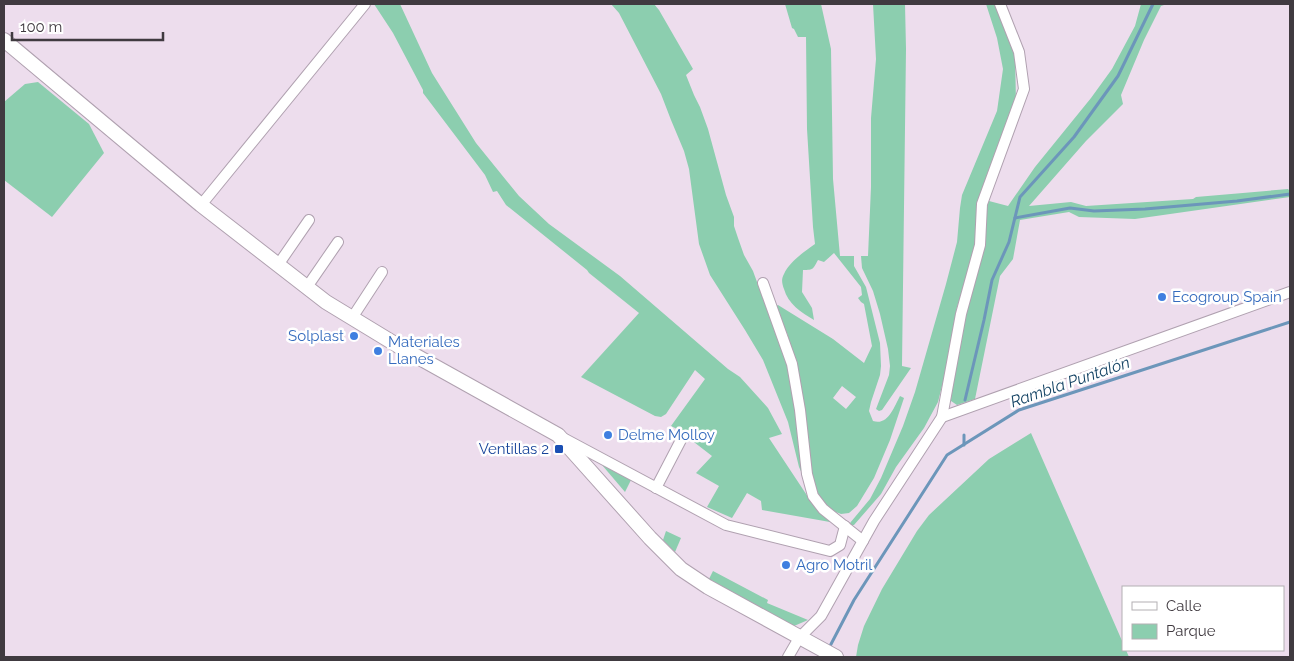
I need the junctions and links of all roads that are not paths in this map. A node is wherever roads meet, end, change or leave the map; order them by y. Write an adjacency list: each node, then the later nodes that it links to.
1 (365, 4): 4 (street)
2 (1000, 4): 13 (street)
3 (4, 40): 4 (street)
4 (201, 205): 7 (street)
5 (309, 220): 7 (street)
6 (338, 242): 10 (street)
7 (278, 264): 10 (street)
8 (382, 272): 12 (street)
9 (763, 283): 17 (street)
10 (307, 287): 12 (street)
11 (1290, 292): 13 (street)
12 (352, 318): 14 (street)
13 (942, 417): 18 (street)
14 (558, 435): 16 (street); 19 (street)
15 (682, 438): 16 (street)
16 (656, 488): 17 (street)
17 (845, 526): 18 (street)
18 (862, 540): 19 (street)
19 (802, 639): 20 (street); 21 (street)
20 (788, 657)
21 (836, 657)

